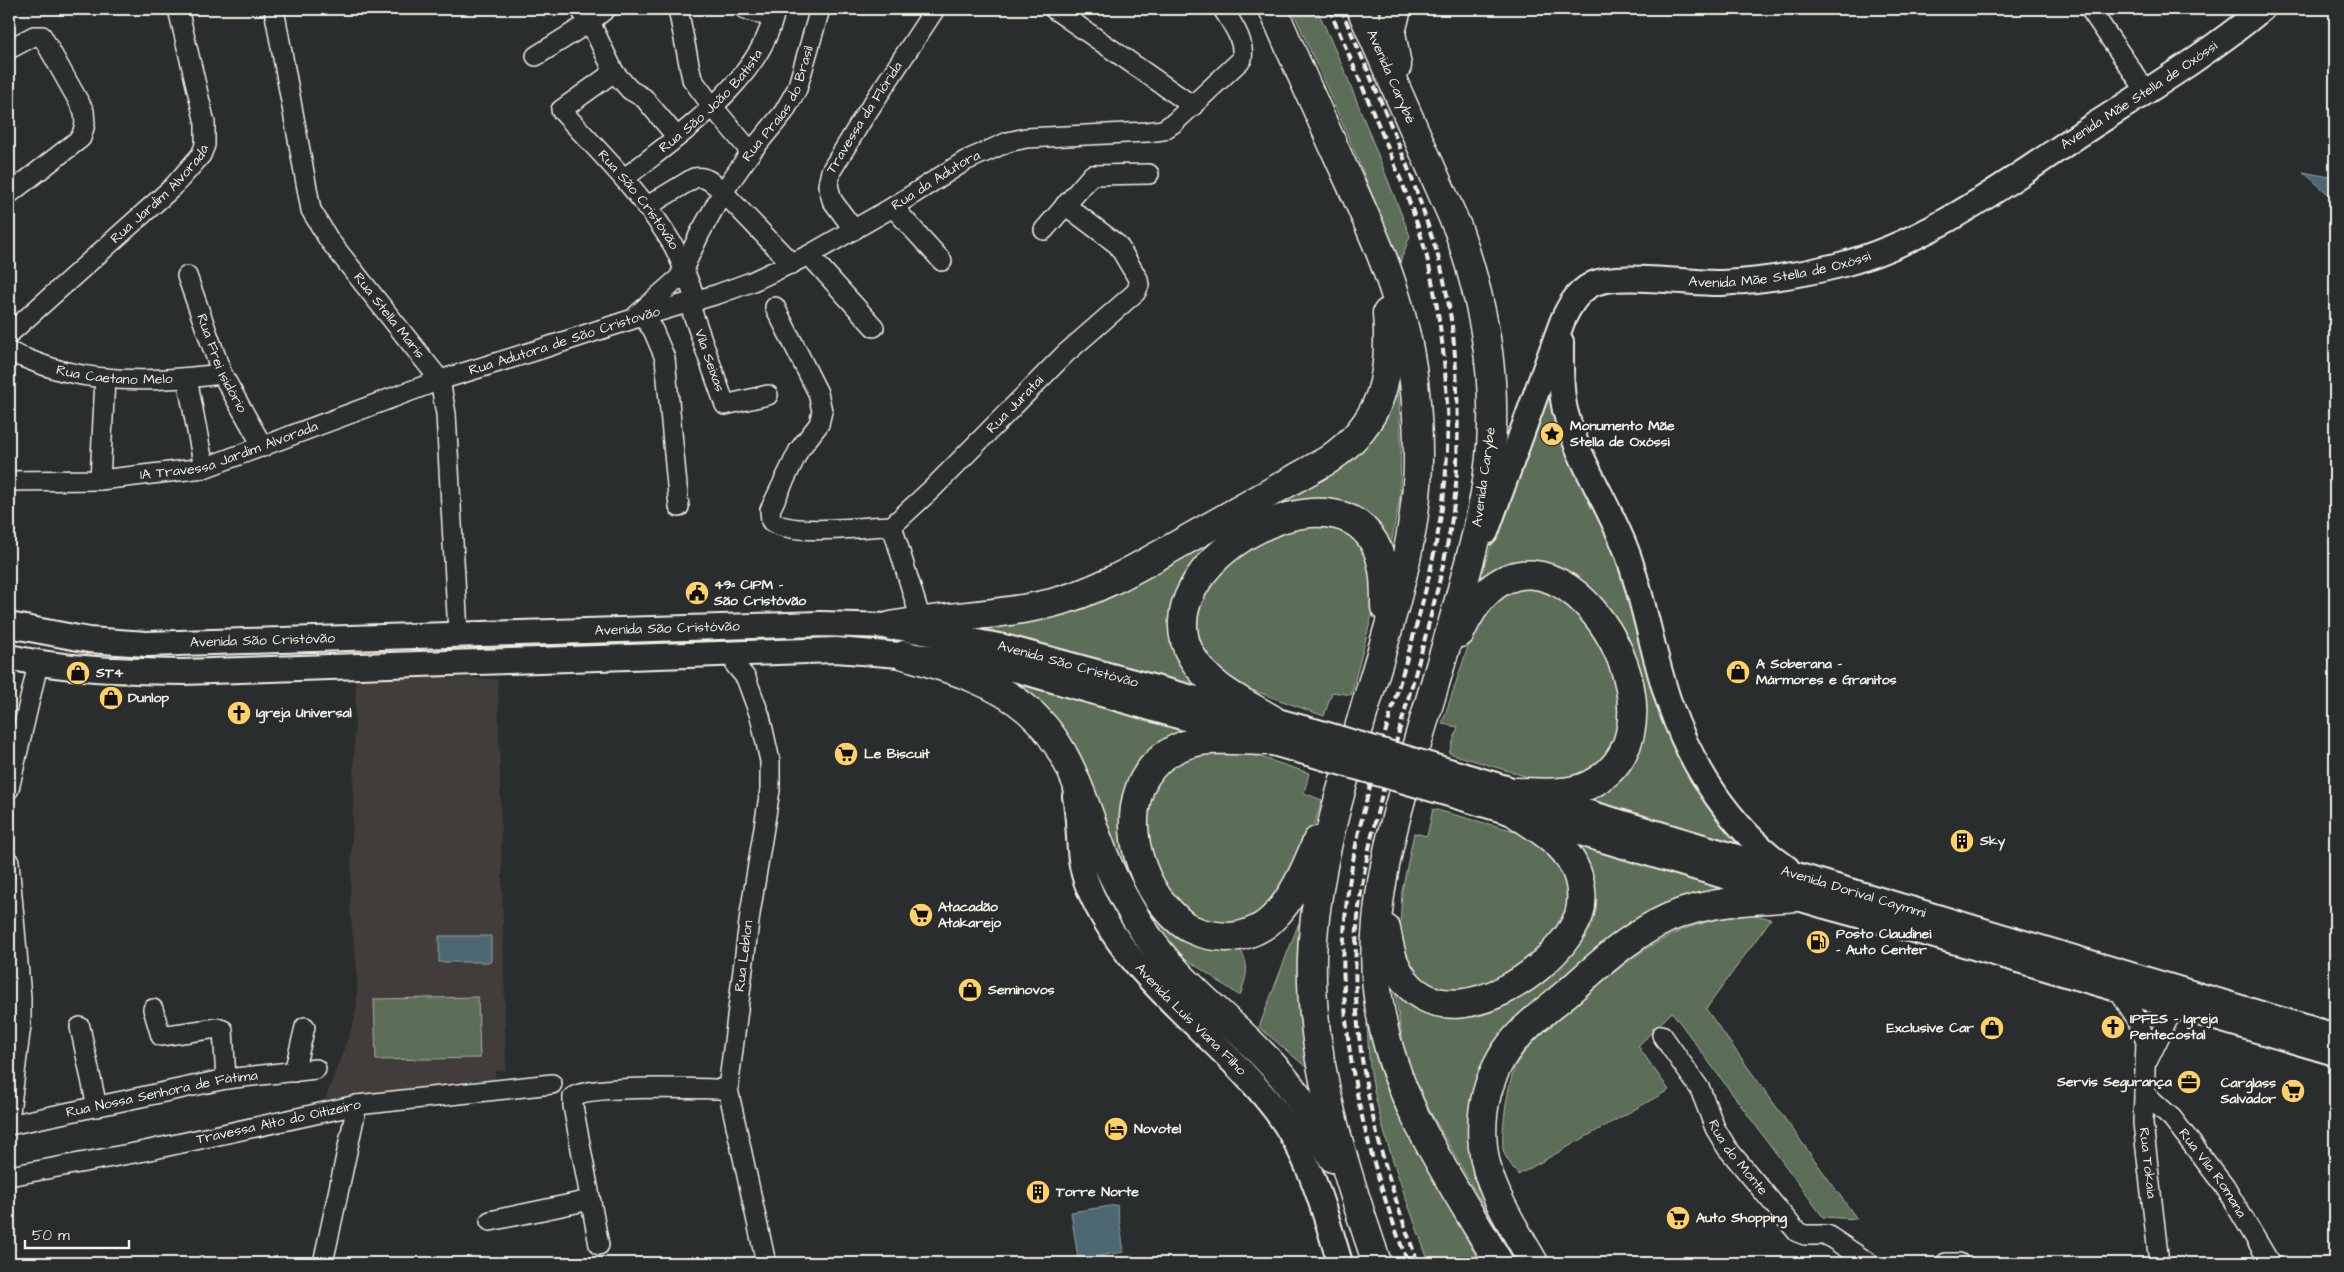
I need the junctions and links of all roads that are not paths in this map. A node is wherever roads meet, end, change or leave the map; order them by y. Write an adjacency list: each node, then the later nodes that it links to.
1 (178, 9): 46 (street, Rua Jardim Alvorada)
2 (274, 9): 51 (street, Rua Stella Maris)
3 (606, 9): 16 (street)
4 (678, 9): 21 (street)
5 (745, 9): 15 (street)
6 (820, 9): 25 (street, Rua Praias do Brasil)
7 (935, 9): 33 (street, Travessa da Flórida)
8 (1054, 9): 22 (street)
9 (1223, 9): 22 (street, Rua da Adutora)
10 (1273, 9): 35 (highway)
11 (1361, 9): 24 (highway, Avenida Carybé)
12 (1397, 9): 24 (highway)
13 (2090, 9): 20 (street)
14 (2262, 9): 20 (main road, Avenida Mãe Stella de Oxóssi)
15 (774, 14): 21 (street, Rua São João Batista)
16 (585, 16): 18 (street); 19 (street)
17 (9, 50): 29 (street)
18 (536, 56)
19 (614, 72): 23 (street); 27 (street, Rua São Cristóvão)
20 (2146, 91): 44 (main road, Avenida Mãe Stella de Oxóssi)
21 (712, 106): 23 (street, Rua São João Batista); 25 (street)
22 (1193, 106): 32 (street, Rua da Adutora)
23 (676, 136): 27 (street, Rua São João Batista)
24 (1423, 148): 60 (highway, Avenida Carybé)
25 (751, 152): 28 (street, Rua Praias do Brasil)
26 (1149, 174): 30 (street)
27 (625, 178): 31 (street, Rua São Cristóvão)
28 (723, 192): 31 (street); 38 (street); 39 (street, Rua Praias do Brasil)
29 (9, 194)
30 (1065, 205): 34 (street); 58 (street, Rua Juratai)
31 (646, 206): 39 (street, Rua São Cristóvão)
32 (893, 207): 33 (street, Rua da Adutora); 37 (street)
33 (854, 230): 36 (street, Rua da Adutora)
34 (1044, 230)
35 (1382, 254): 59 (highway); 64 (highway)
36 (809, 255): 38 (street, Rua da Adutora); 45 (street)
37 (942, 261)
38 (792, 264): 41 (street, Rua da Adutora)
39 (683, 272): 41 (street, Rua São Cristóvão); 43 (street, Rua Praias do Brasil)
40 (187, 276): 48 (street, Rua Frei Isidório)
41 (693, 302): 43 (street, Rua Adutora de São Cristovão); 52 (street, Vila Seixas)
42 (775, 307): 58 (street)
43 (637, 318): 51 (street, Rua Adutora de São Cristovão); 57 (street)
44 (1562, 322): 60 (main road, Avenida Mãe Stella de Oxóssi); 77 (main road)
45 (874, 327)
46 (9, 334)
47 (9, 352): 49 (street, Rua Caetano Melo)
48 (222, 374): 50 (street, Rua Caetano Melo); 53 (street, Rua Frei Isidório)
49 (106, 378): 50 (street, Rua Caetano Melo); 55 (street)
50 (187, 378): 54 (street)
51 (440, 380): 53 (street, 1A Travessa Jardim Alvorada); 63 (street, Rua Stella Maris)
52 (768, 395)
53 (264, 447): 54 (street, 1A Travessa Jardim Alvorada)
54 (204, 468): 55 (street, 1A Travessa Jardim Alvorada)
55 (100, 480): 56 (street, 1A Travessa Jardim Alvorada)
56 (9, 481)
57 (678, 508)
58 (892, 526): 59 (street)
59 (921, 620): 62 (highway)
60 (1454, 620): 69 (highway, Avenida Carybé)
61 (9, 625): 63 (main road, Avenida São Cristóvão)
62 (891, 626): 63 (main road, Avenida São Cristóvão); 70 (main road, Avenida São Cristóvão)
63 (458, 633)
64 (1386, 634): 70 (highway); 74 (highway)
65 (735, 654): 66 (main road, Avenida São Cristóvão); 68 (main road, Avenida São Cristóvão); 92 (street, Rua Leblon)
66 (904, 655): 70 (main road, Avenida São Cristóvão); 71 (highway)
67 (9, 657): 68 (main road, Avenida São Cristóvão)
68 (38, 664): 73 (street)
69 (1432, 693): 75 (highway); 78 (highway, Avenida Carybé)
70 (1269, 730): 72 (main road, Avenida São Cristóvão, bridge); 74 (highway)
71 (1070, 767): 99 (highway); 105 (main road, Avenida Luís Viana Filho)
72 (1449, 782): 75 (main road, Avenida Dorival Caymmi)
73 (9, 790)
74 (1341, 790): 99 (highway)
75 (1514, 802): 77 (main road, Avenida Dorival Caymmi); 78 (highway)
76 (9, 862): 96 (street)
77 (1800, 888): 79 (main road, Avenida Dorival Caymmi); 85 (main road, Avenida Dorival Caymmi); 108 (highway)
78 (1381, 897): 107 (highway)
79 (2117, 989): 80 (main road, Avenida Dorival Caymmi); 87 (street, Rua Tokaia)
80 (2178, 1007): 86 (main road, Avenida Dorival Caymmi); 87 (street, Rua Tokaia)
81 (154, 1009): 90 (street)
82 (80, 1027): 95 (street)
83 (305, 1027): 89 (street)
84 (1662, 1034): 109 (street, Rua do Monte)
85 (2335, 1036)
86 (2335, 1053)
87 (2147, 1064): 93 (street, Rua Tokaia)
88 (316, 1069): 89 (street, Rua Nossa Senhora de Fàtima)
89 (294, 1072): 90 (street, Rua Nossa Senhora de Fàtima)
90 (226, 1079): 95 (street, Rua Nossa Senhora de Fàtima)
91 (552, 1084): 94 (street, Travessa Alto do Oitizeiro)
92 (728, 1089): 100 (street); 104 (street, Rua Leblon)
93 (2144, 1093): 110 (street, Rua Tokaia); 111 (street, Rua Vila Romana)
94 (357, 1105): 98 (street, Travessa Alto do Oitizeiro); 103 (street)
95 (97, 1107): 97 (street, Rua Nossa Senhora de Fàtima)
96 (9, 1120)
97 (9, 1125)
98 (9, 1176)
99 (1354, 1196): 106 (highway)
100 (590, 1200): 101 (street); 102 (street)
101 (490, 1221)
102 (599, 1245)
103 (323, 1263)
104 (766, 1263)
105 (1340, 1263)
106 (1377, 1263)
107 (1499, 1263)
108 (1534, 1263)
109 (1869, 1263)
110 (2159, 1263)
111 (2270, 1263)

